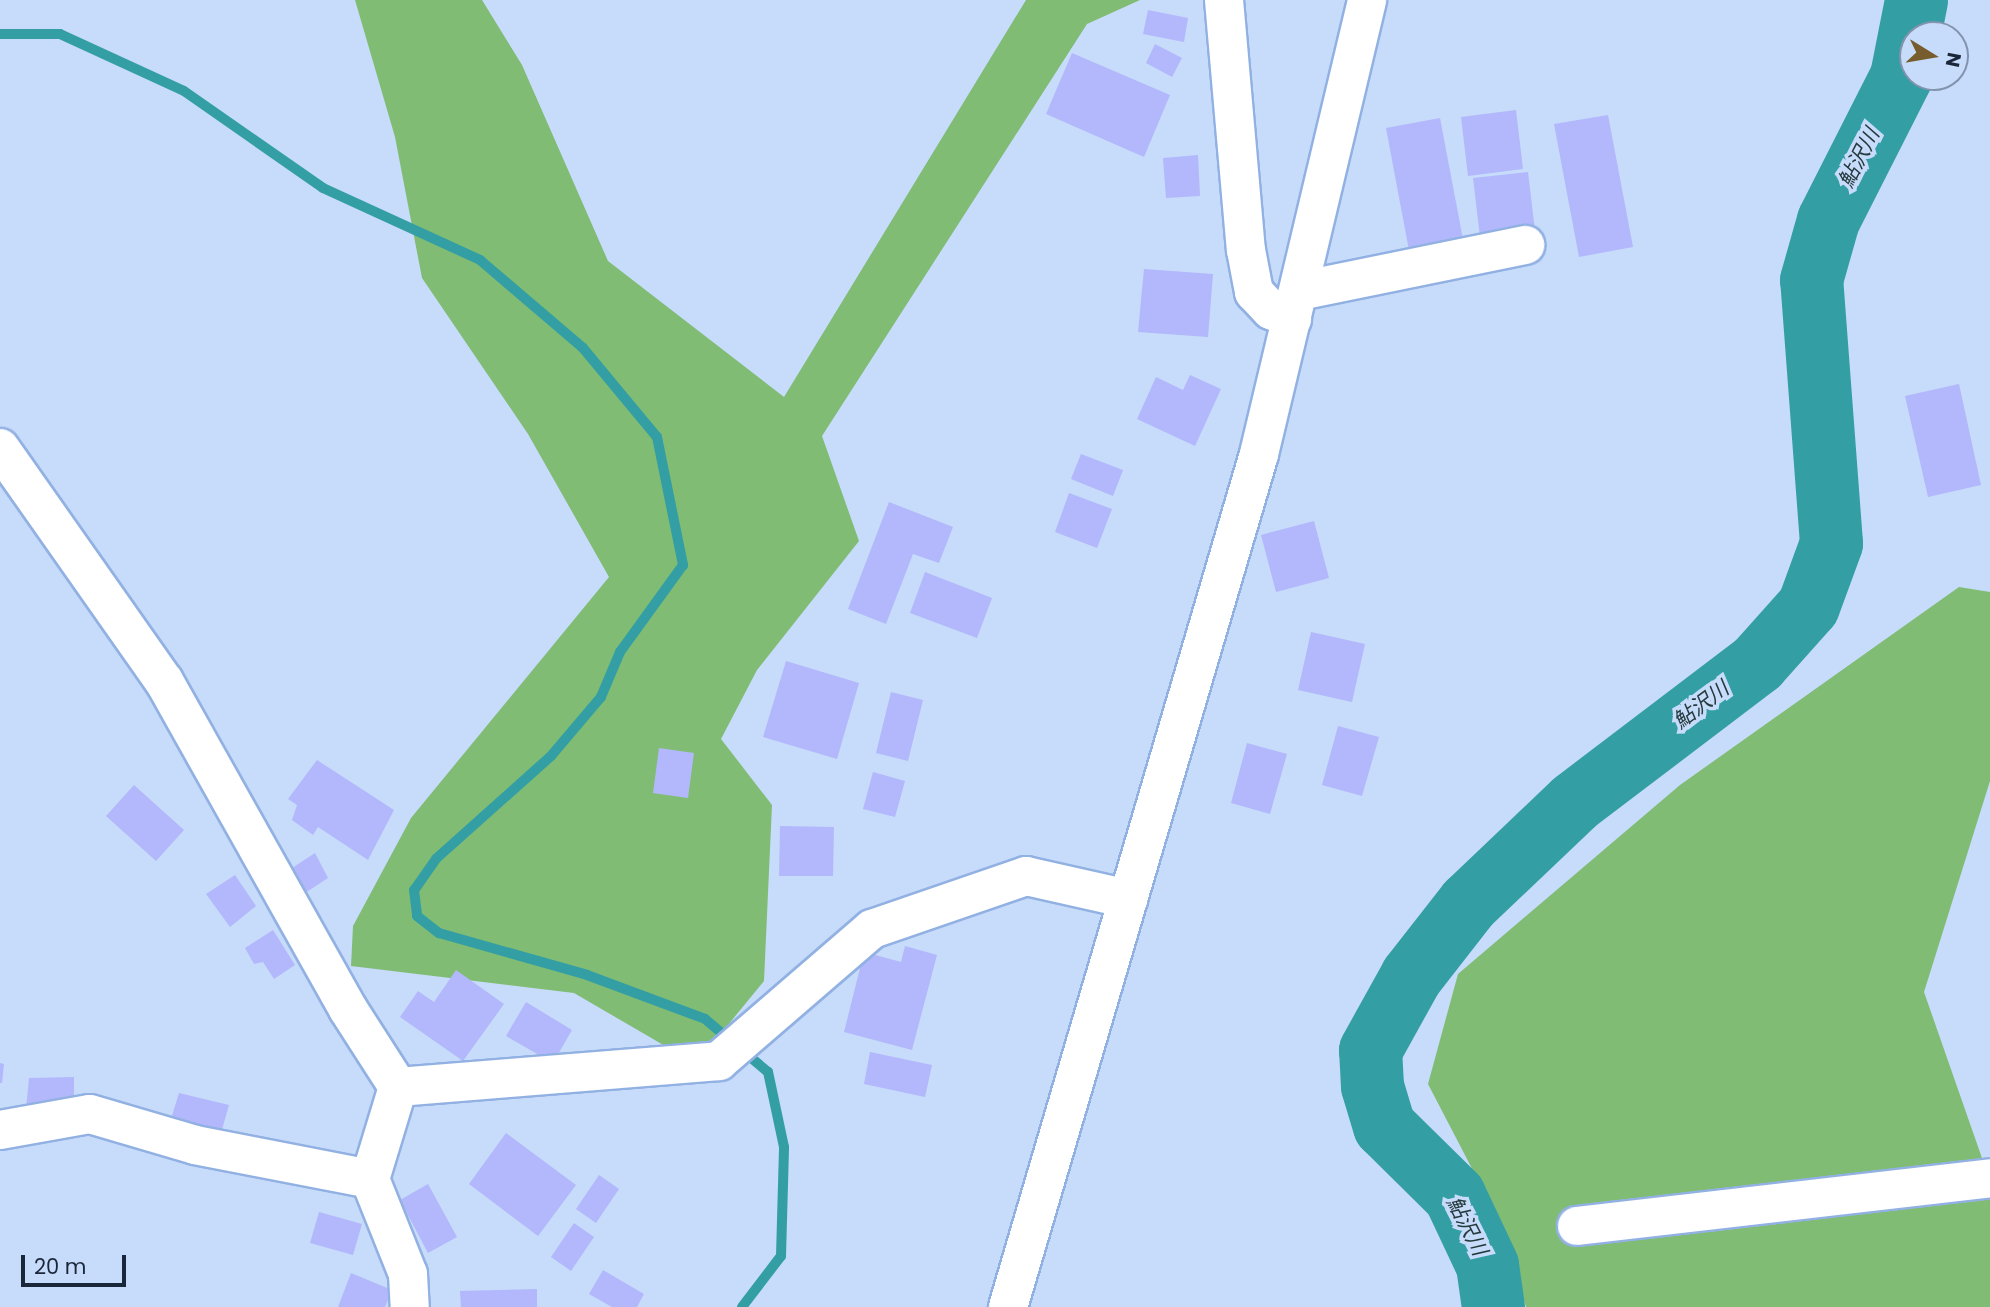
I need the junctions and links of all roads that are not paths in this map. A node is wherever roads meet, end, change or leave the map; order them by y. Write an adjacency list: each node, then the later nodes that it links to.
1 (1224, 0): 4 (street)
2 (1367, 0): 4 (street)
3 (1525, 245): 4 (street)
4 (1295, 305): 6 (street)
5 (0, 448): 7 (street)
6 (1128, 899): 7 (street); 13 (street)
7 (398, 1087): 10 (street)
8 (0, 1130): 10 (street)
9 (1990, 1178): 11 (street)
10 (370, 1179): 12 (street)
11 (1577, 1226)
12 (410, 1307)
13 (1008, 1307)

